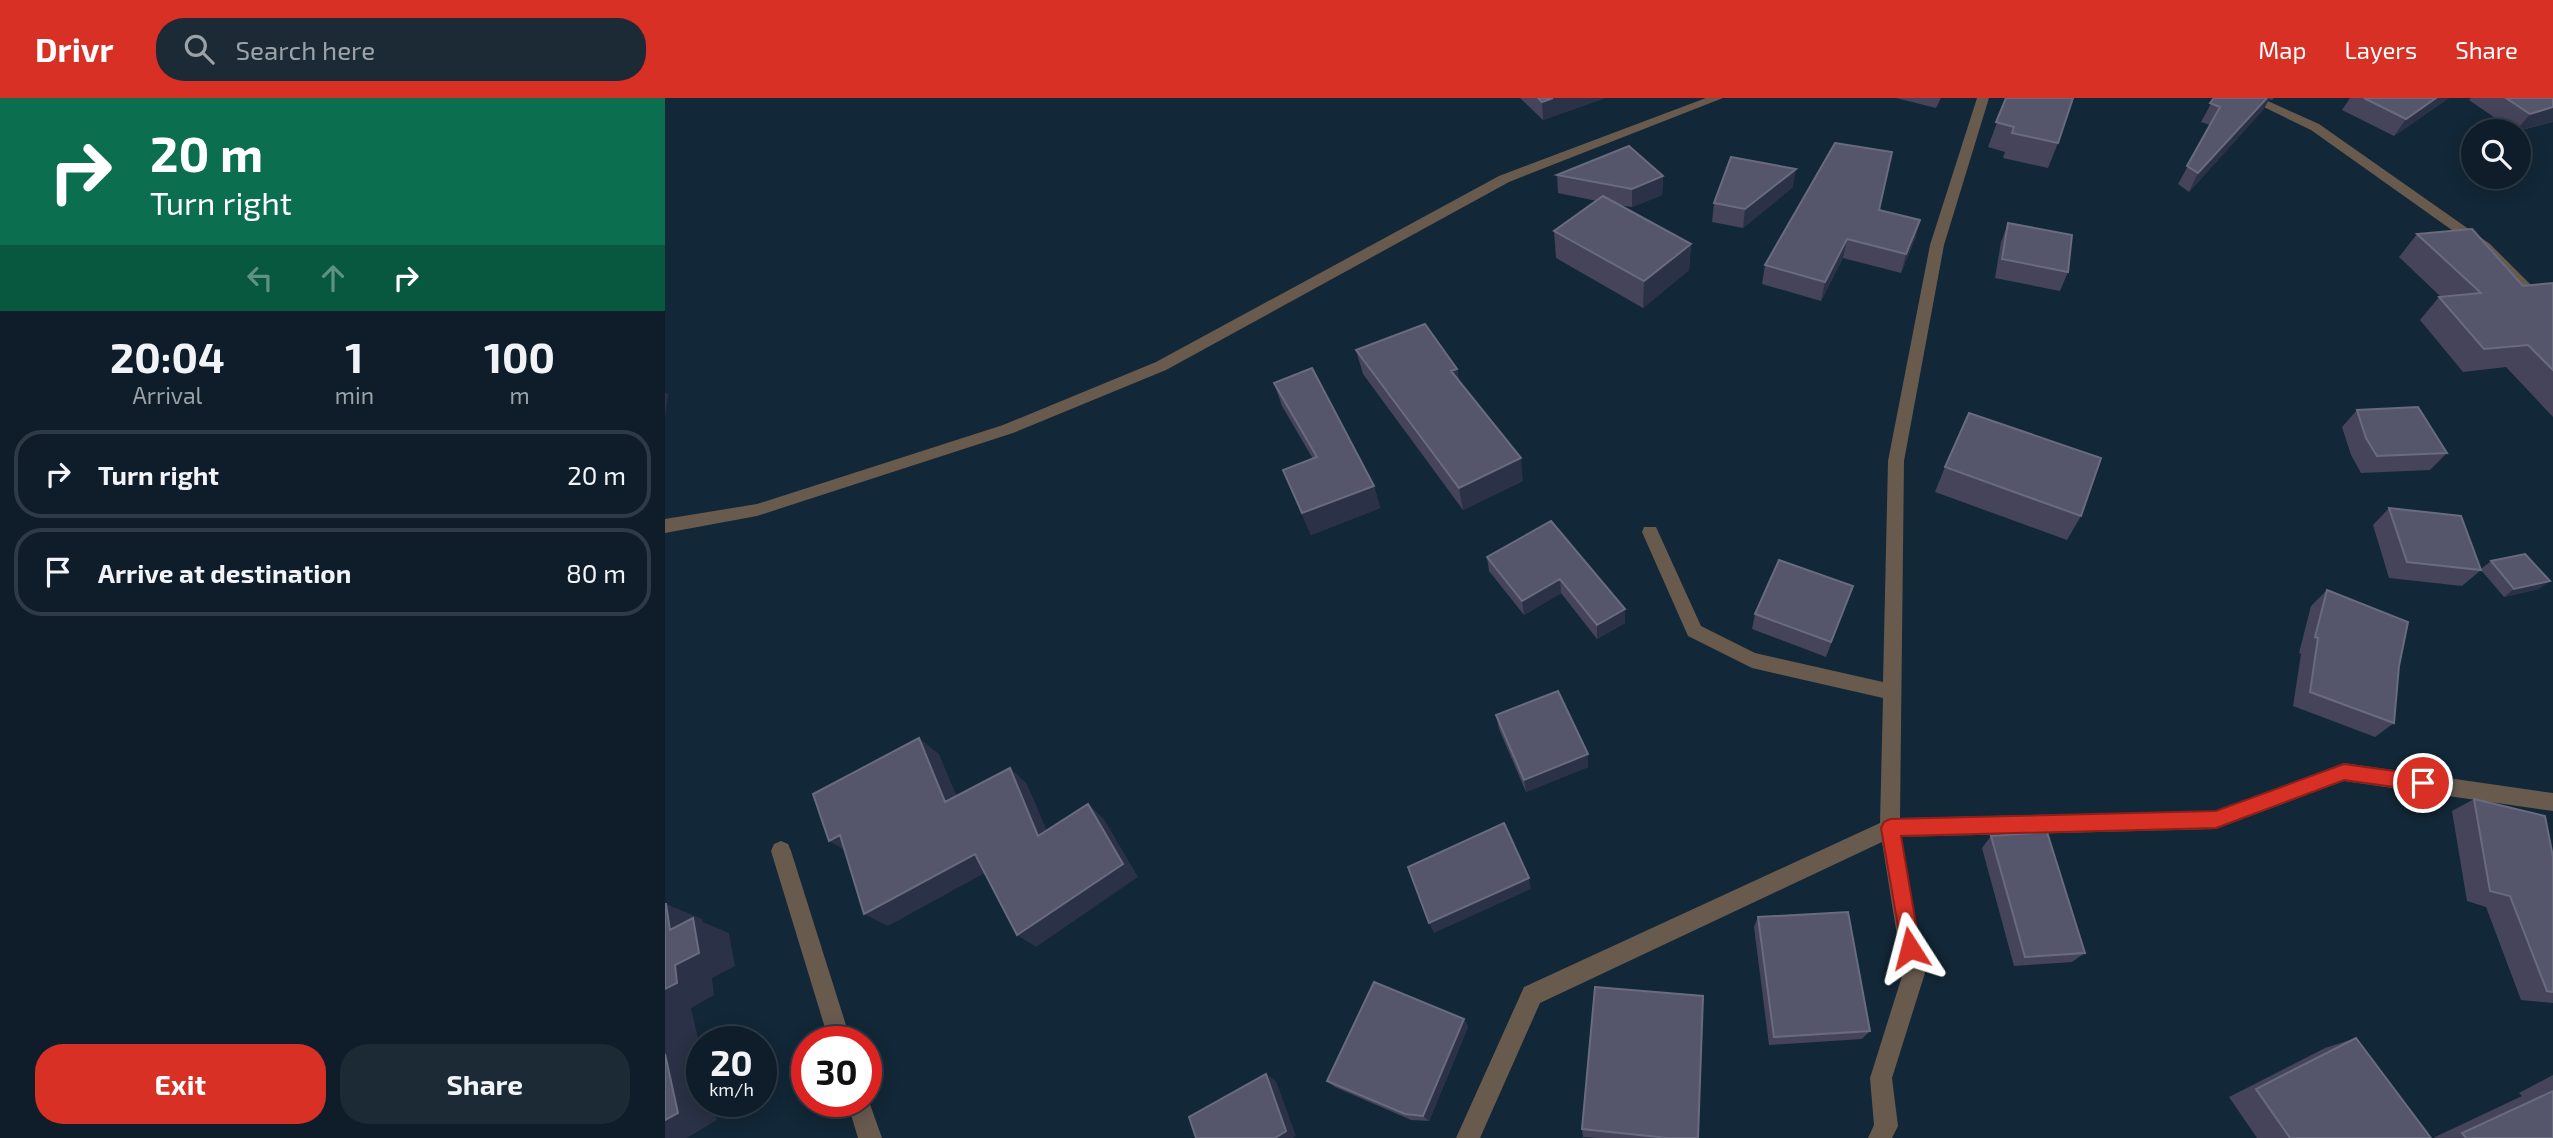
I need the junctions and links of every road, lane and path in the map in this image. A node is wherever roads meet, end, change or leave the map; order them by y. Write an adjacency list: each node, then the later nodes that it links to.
1 (1717, 98): 5 (street)
2 (1983, 98): 7 (street)
3 (2251, 98): 4 (street)
4 (2553, 316)
5 (665, 526)
6 (1650, 532): 7 (street)
7 (1890, 692): 9 (street)
8 (2553, 802): 9 (street)
9 (1890, 828): 14 (street); 15 (street)
10 (781, 850): 11 (street)
11 (835, 1026)
12 (863, 1117): 13 (street)
13 (870, 1138)
14 (1468, 1138)
15 (1880, 1138)

